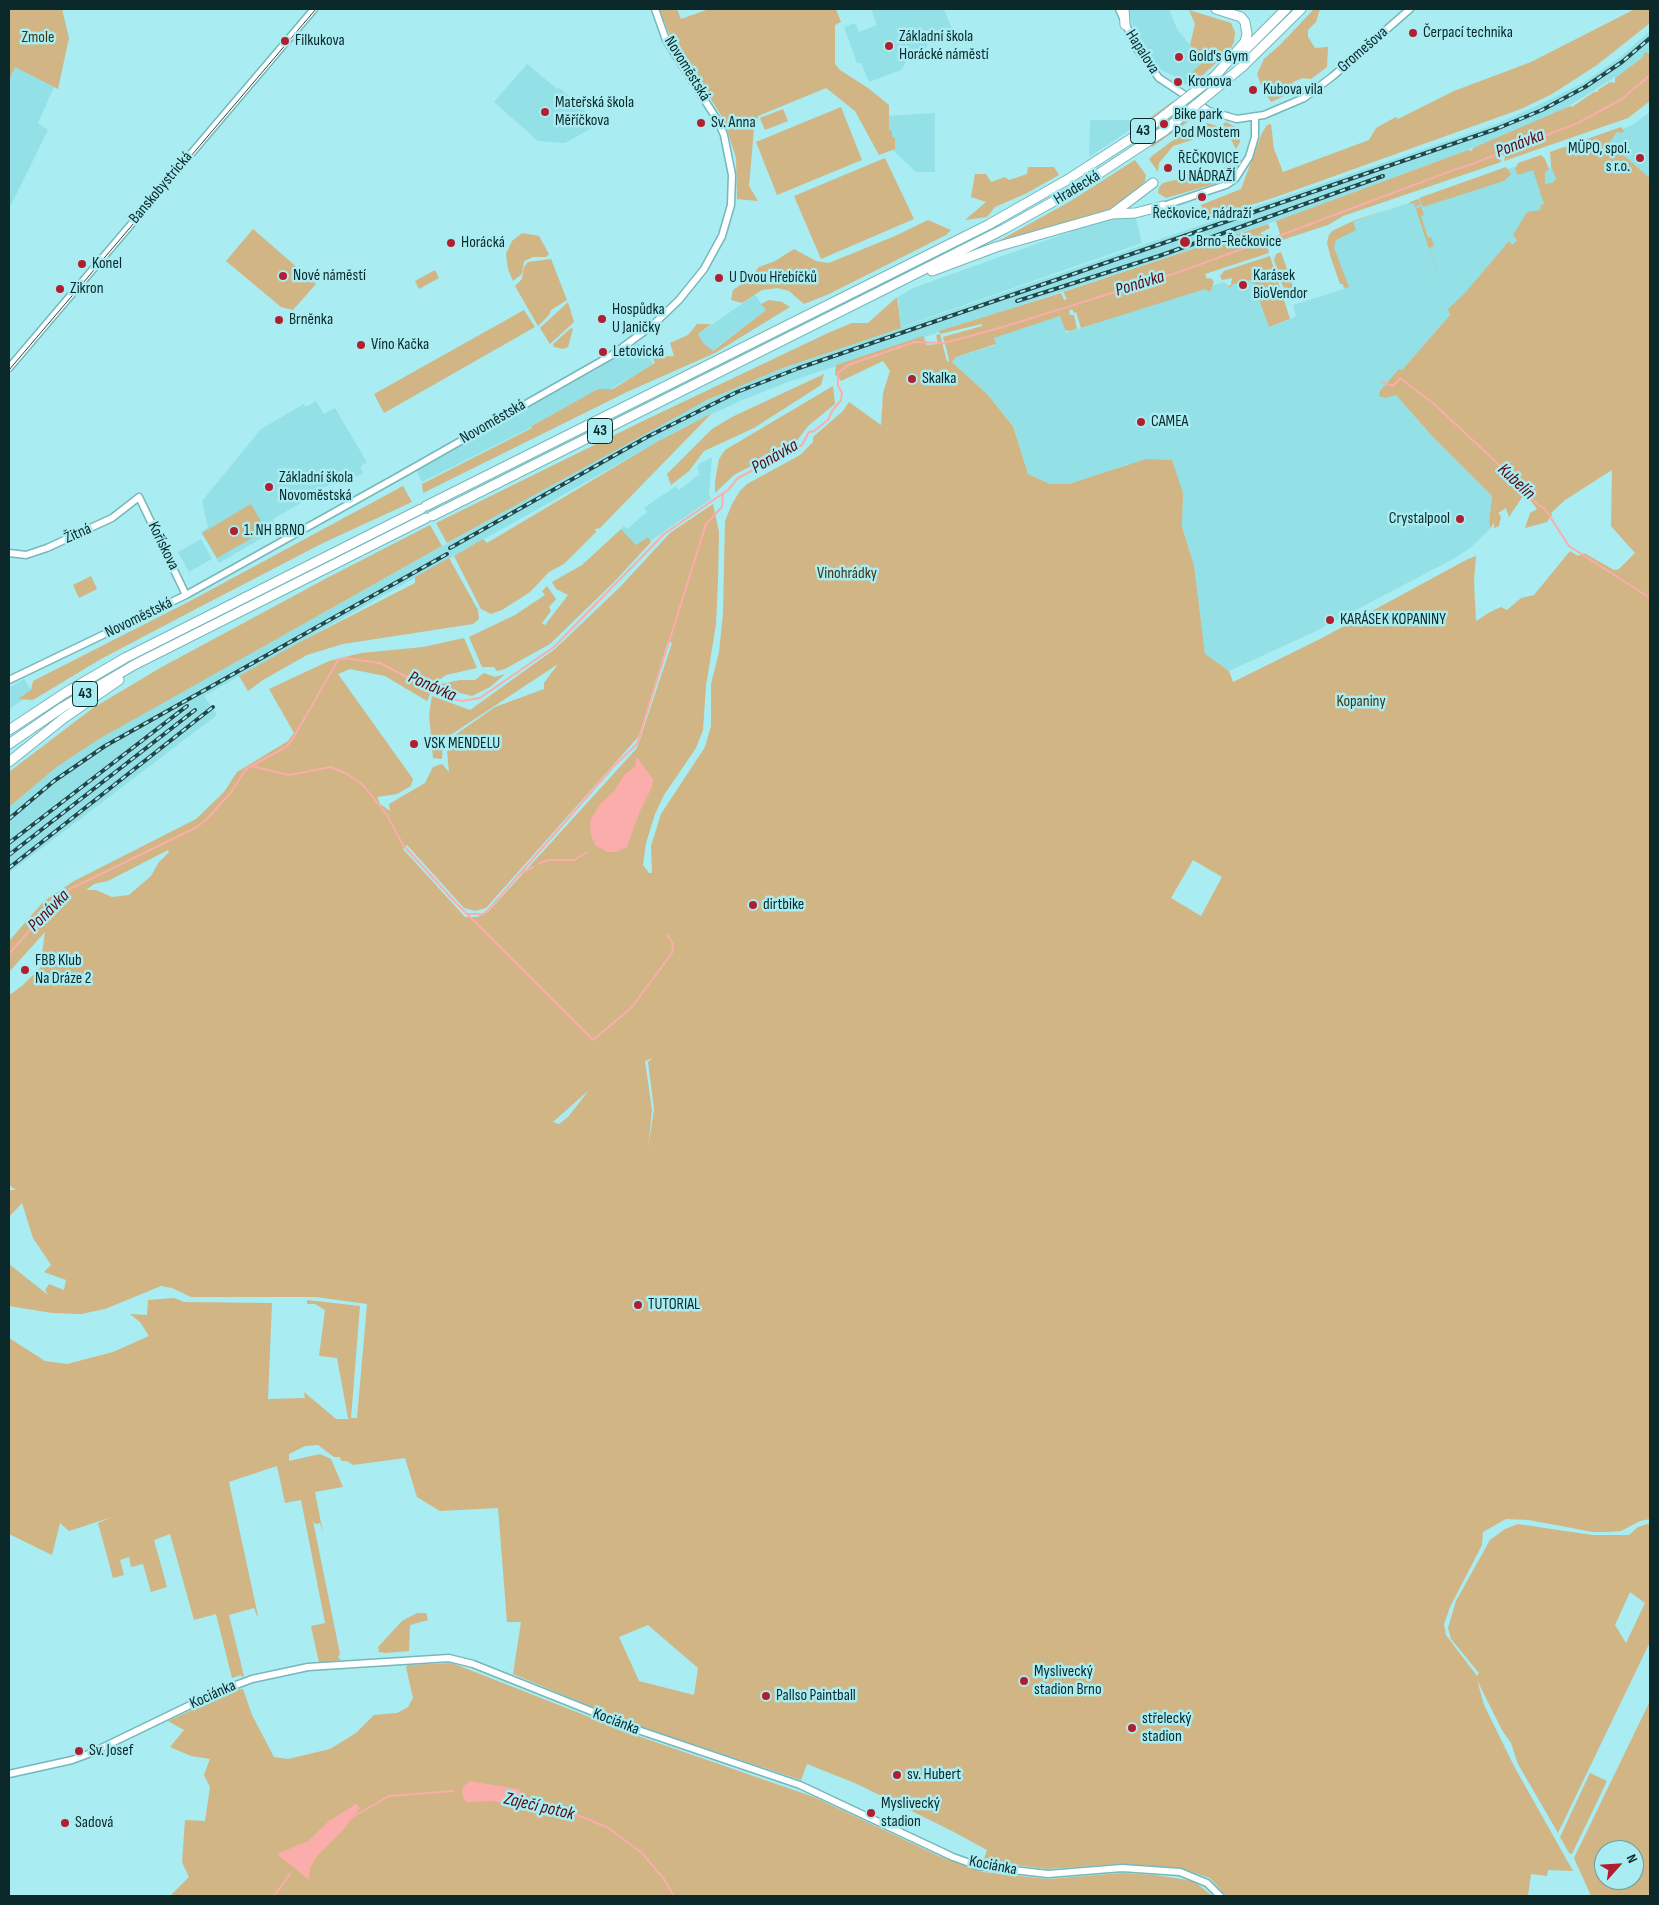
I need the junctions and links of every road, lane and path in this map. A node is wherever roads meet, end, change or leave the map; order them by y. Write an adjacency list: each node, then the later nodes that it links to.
1 (314, 9): 16 (street, Banskobystrická)
2 (655, 9): 19 (street, Novoměstská)
3 (1119, 9): 9 (street, Hapalova)
4 (1124, 9): 9 (highway)
5 (1216, 9): 10 (highway)
6 (1286, 9): 10 (highway, Hradecká / 43)
7 (1301, 9): 15 (highway, Hradecká / 43, bridge)
8 (1410, 9): 11 (street, Gromešova)
9 (1125, 25): 11 (street, Hapalova)
10 (1233, 57): 22 (highway, Hradecká / 43, bridge)
11 (1255, 118): 13 (street)
12 (1153, 183): 14 (highway)
13 (1163, 206): 14 (highway)
14 (1112, 214): 15 (highway)
15 (889, 287): 20 (highway, Hradecká / 43)
16 (9, 368)
17 (140, 496): 18 (street, Žitná); 19 (street, Kořískova)
18 (9, 553)
19 (186, 595): 21 (street, Novoměstská)
20 (164, 649): 23 (highway, 43); 24 (highway)
21 (9, 680)
22 (9, 730)
23 (9, 744)
24 (9, 762)
25 (9, 1774): 26 (street, Kociánka)
26 (1220, 1896)

